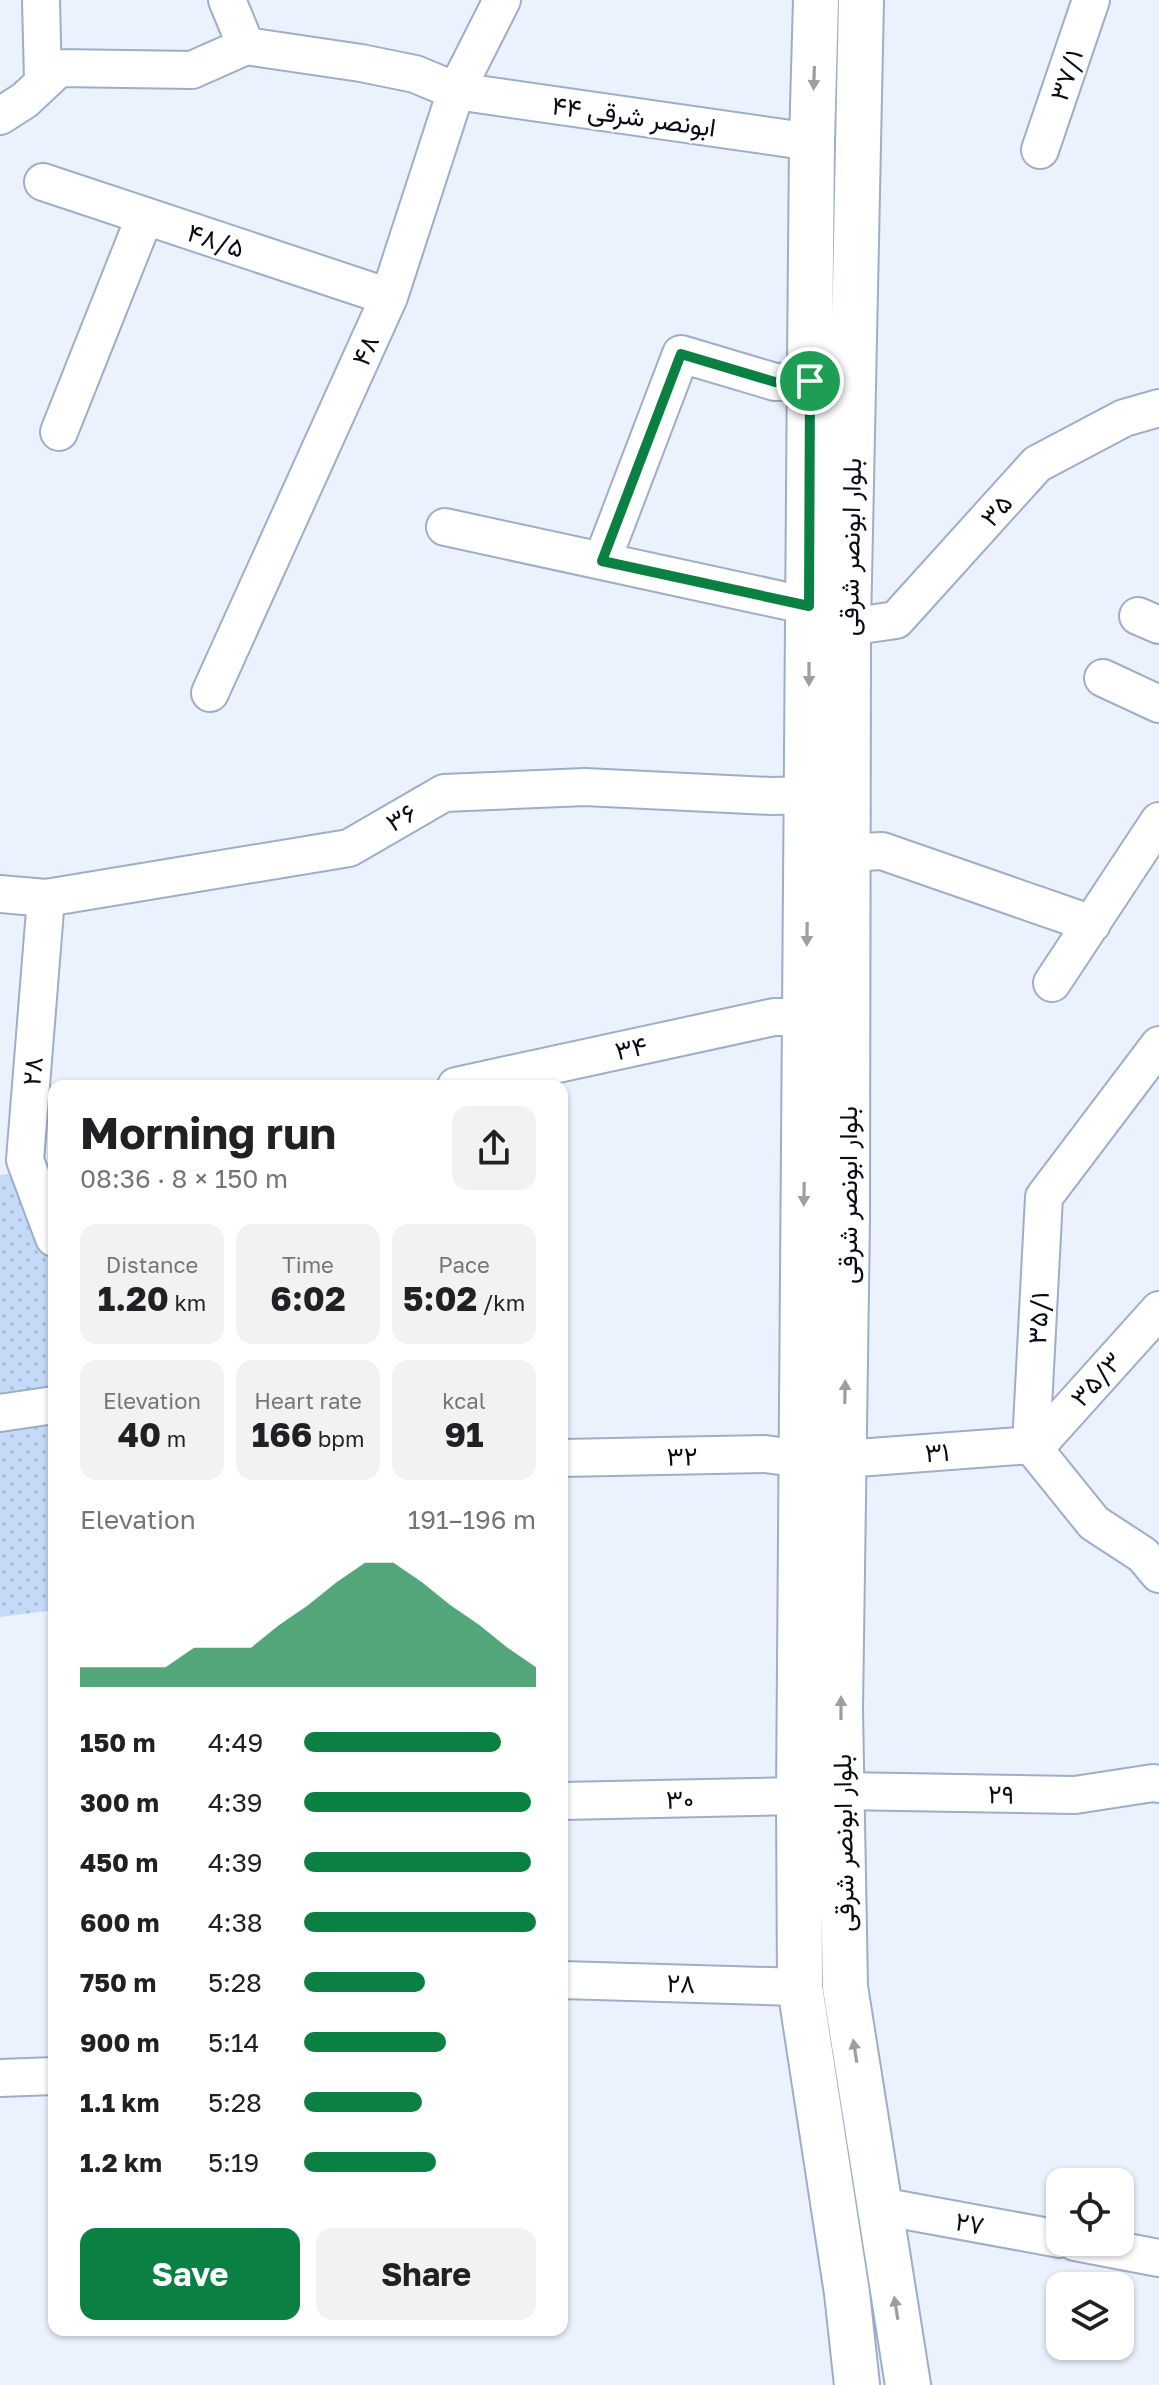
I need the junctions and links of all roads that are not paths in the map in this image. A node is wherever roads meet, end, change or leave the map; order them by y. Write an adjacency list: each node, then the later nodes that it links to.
1 (41, 0): 8 (street)
2 (227, 0): 7 (street)
3 (502, 0): 9 (street, ۴۸)
4 (816, 0): 11 (main road, بلوار ابونصر شرقی, one-way to 11)
5 (861, 0): 22 (main road, بلوار ابونصر شرقی)
6 (1091, 0): 12 (street, ۳۷/۱)
7 (246, 46): 8 (street); 9 (street, ابونصر شرقی ۴۴)
8 (43, 81): 10 (street)
9 (456, 91): 11 (street, ابونصر شرقی ۴۴); 15 (street, ۴۸)
10 (0, 116)
11 (812, 142): 16 (main road, بلوار ابونصر شرقی)
12 (1040, 150)
13 (43, 182): 14 (street, ۴۸/۵)
14 (145, 216): 15 (street, ۴۸/۵); 18 (street)
15 (389, 297): 24 (street, ۴۸)
16 (810, 381): 20 (street); 21 (main road, بلوار ابونصر شرقی)
17 (1159, 408): 22 (street, ۳۵)
18 (59, 432)
19 (445, 527): 20 (street)
20 (602, 561): 21 (street)
21 (809, 606): 26 (main road, بلوار ابونصر شرقی, one-way to 26)
22 (848, 627): 28 (main road, بلوار ابونصر شرقی)
23 (1103, 678): 25 (street)
24 (210, 693)
25 (1159, 704)
26 (808, 795): 30 (street, ۳۶); 33 (main road, بلوار ابونصر شرقی, one-way to 33)
27 (1159, 821): 31 (street)
28 (848, 853): 31 (street); 42 (main road, بلوار ابونصر شرقی, one-way to 28)
29 (0, 894): 30 (street, ۳۶)
30 (46, 898): 36 (street, ۲۸)
31 (1092, 924): 32 (street)
32 (1052, 983)
33 (806, 1017): 35 (street, ۳۴); 42 (main road, بلوار ابونصر شرقی, one-way to 42)
34 (1159, 1045): 40 (street, ۳۵/۱)
35 (484, 1080)
36 (48, 1222)
37 (1153, 1328): 40 (street, ۳۵/۳)
38 (48, 1406): 39 (street)
39 (0, 1413)
40 (1031, 1445): 42 (street, ۳۱); 43 (street)
41 (568, 1458): 42 (street, ۳۲)
42 (823, 1459): 45 (main road, بلوار ابونصر شرقی, one-way to 42); 46 (main road, بلوار ابونصر شرقی)
43 (1159, 1574)
44 (1157, 1775): 45 (street, ۲۹)
45 (842, 1791): 52 (main road, بلوار ابونصر شرقی, one-way to 45)
46 (799, 1796): 47 (street, ۳۰); 49 (main road, بلوار ابونصر شرقی)
47 (568, 1801)
48 (568, 1980): 49 (street, ۲۸)
49 (800, 1987): 56 (main road, بلوار ابونصر شرقی)
50 (48, 2076): 51 (street)
51 (0, 2078)
52 (880, 2206): 53 (street, ۲۷); 57 (main road, بلوار ابونصر شرقی, one-way to 52)
53 (1046, 2236)
54 (1134, 2253): 55 (street)
55 (1159, 2258)
56 (857, 2385)
57 (908, 2385)

